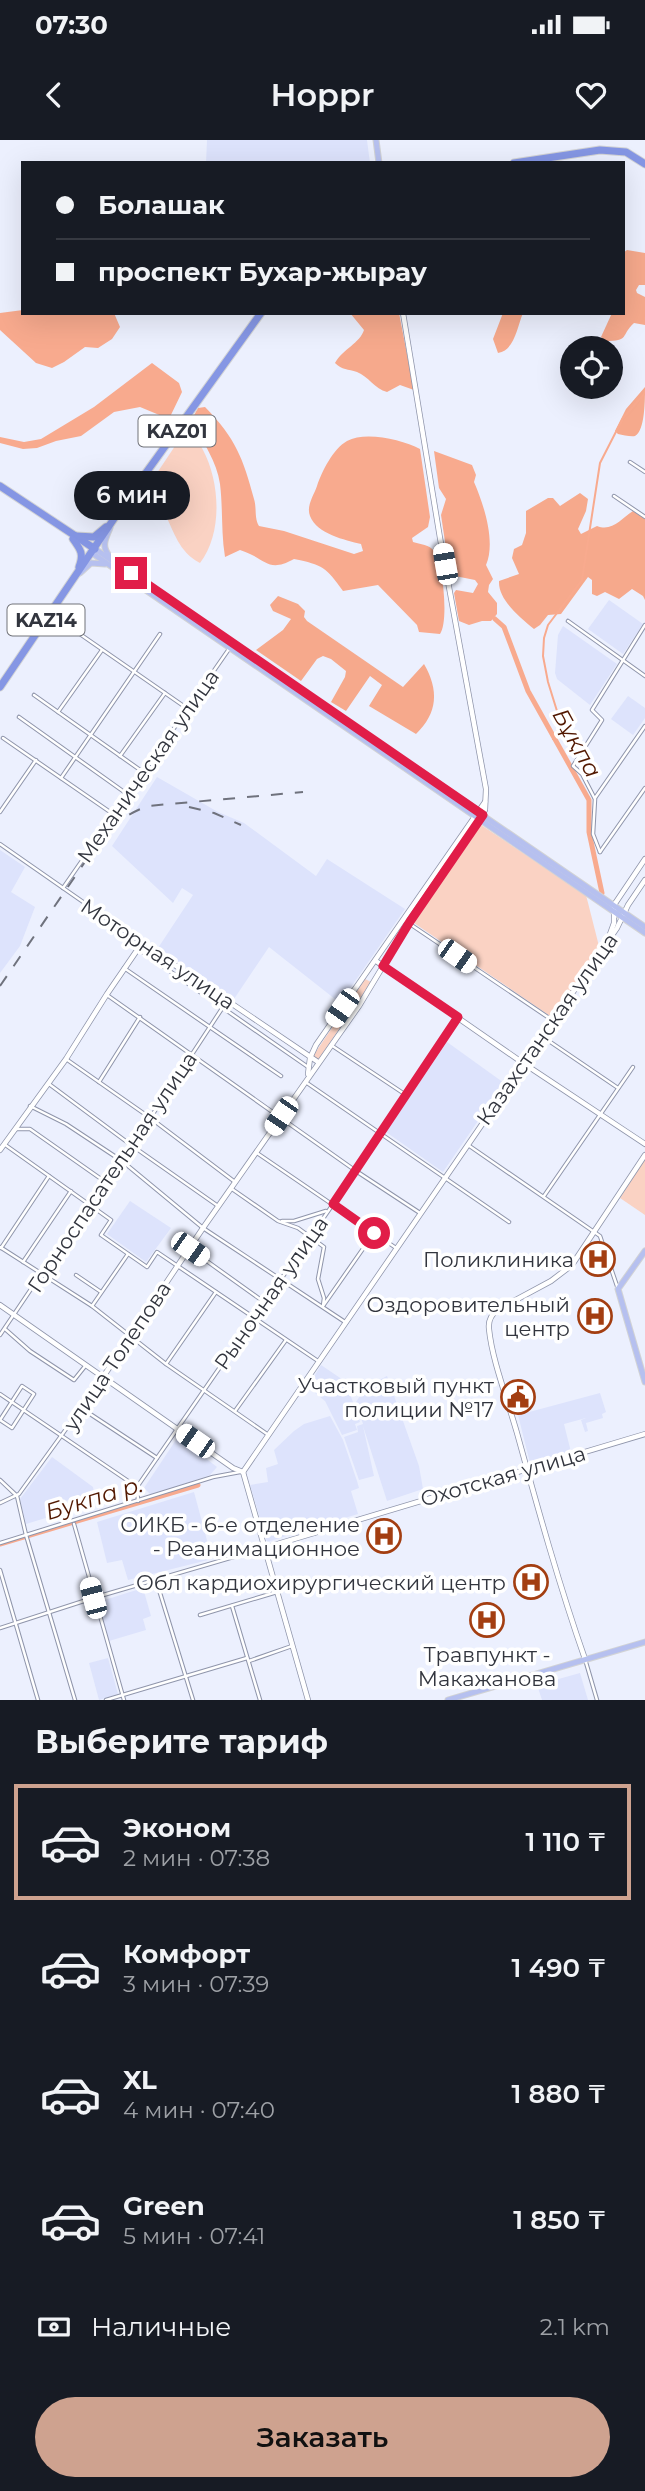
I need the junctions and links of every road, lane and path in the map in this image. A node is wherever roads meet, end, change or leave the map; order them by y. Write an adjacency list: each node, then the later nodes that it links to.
1 (376, 140): 2 (main road)
2 (379, 161)
3 (527, 161): 4 (highway)
4 (645, 164)
5 (260, 315): 12 (highway, KAZ01)
6 (404, 315): 45 (street)
7 (630, 462): 8 (street)
8 (645, 472)
9 (0, 488): 13 (highway)
10 (614, 496): 11 (street)
11 (645, 517)
12 (114, 519): 13 (highway); 14 (highway, KAZ01); 15 (main road)
13 (74, 538): 14 (highway); 16 (highway)
14 (94, 551): 15 (main road); 16 (highway, KAZ14)
15 (112, 564): 16 (main road); 21 (main road)
16 (75, 577): 26 (highway, KAZ14)
17 (568, 621): 23 (street)
18 (645, 625): 23 (street)
19 (77, 632): 22 (street)
20 (160, 634): 24 (street)
21 (232, 645): 29 (street, Механическая улица); 45 (main road)
22 (102, 650): 24 (street); 30 (street)
23 (623, 660): 25 (street); 42 (street)
24 (134, 672): 27 (street); 33 (street)
25 (645, 676)
26 (0, 687)
27 (165, 693): 29 (street); 35 (street)
28 (34, 695): 30 (street)
29 (188, 709): 38 (street, Механическая улица)
30 (58, 712): 33 (street)
31 (19, 717): 36 (street)
32 (645, 726): 42 (street)
33 (91, 734): 35 (street); 36 (street)
34 (3, 738): 37 (street)
35 (120, 756): 38 (street)
36 (75, 758): 39 (street); 41 (street)
37 (36, 760): 39 (street); 43 (street)
38 (144, 773): 41 (street, Механическая улица)
39 (61, 778): 44 (street)
40 (645, 788): 42 (street)
41 (128, 795): 44 (street, Механическая улица)
42 (594, 799)
43 (0, 812)
44 (114, 815): 49 (street, Механическая улица)
45 (479, 816): 51 (main road); 53 (street, улица Толепова)
46 (0, 844): 49 (street, Моторная улица)
47 (645, 859): 51 (street)
48 (645, 880): 50 (street, Казахстанская улица)
49 (63, 888): 57 (street, Моторная улица)
50 (643, 889): 52 (street, Казахстанская улица)
51 (614, 908): 52 (main road); 56 (street)
52 (624, 915): 54 (main road); 55 (main road); 56 (street, Казахстанская улица)
53 (407, 921): 59 (street, улица Толепова); 60 (street, улица Толепова); 66 (street)
54 (645, 926)
55 (645, 933)
56 (609, 939): 66 (street, Казахстанская улица)
57 (142, 943): 58 (street); 71 (street, Моторная улица)
58 (138, 949): 61 (street); 63 (street, Моторная улица)
59 (376, 961): 60 (street); 71 (street, улица Толепова)
60 (383, 966): 65 (street); 69 (street, улица Толепова)
61 (124, 968): 62 (street); 67 (street)
62 (107, 994): 64 (street); 72 (street)
63 (223, 1007): 67 (street, Горноспасательная улица); 76 (street, Моторная улица)
64 (141, 1017): 70 (street); 79 (street)
65 (458, 1017): 74 (street); 82 (street, Рыночная улица)
66 (553, 1021): 68 (street, Казахстанская улица)
67 (209, 1026): 70 (street, Горноспасательная улица); 77 (street)
68 (542, 1036): 74 (street, Казахстанская улица); 81 (street)
69 (331, 1045): 73 (street, улица Толепова); 82 (street)
70 (192, 1053): 85 (street); 87 (street, Горноспасательная улица)
71 (310, 1058): 73 (street, Моторная улица); 76 (street, улица Толепова)
72 (66, 1059): 79 (street); 80 (street)
73 (318, 1062): 76 (street, улица Толепова)
74 (523, 1063): 84 (street); 92 (street, Казахстанская улица)
75 (633, 1067): 81 (street)
76 (309, 1071): 78 (street, улица Толепова)
77 (281, 1076)
78 (304, 1081): 85 (street, улица Толепова); 90 (street)
79 (99, 1082): 87 (street)
80 (49, 1084): 83 (street); 94 (street)
81 (618, 1088): 84 (street)
82 (406, 1095): 90 (street, Рыночная улица)
83 (30, 1106): 86 (street); 98 (street)
84 (601, 1114): 93 (street); 106 (street)
85 (281, 1116): 96 (street, улица Толепова); 99 (street)
86 (23, 1117): 88 (street); 89 (street)
87 (149, 1117): 94 (street, Горноспасательная улица); 103 (street)
88 (14, 1129): 89 (street); 91 (street)
89 (30, 1129): 102 (street)
90 (379, 1133): 99 (street, Рыночная улица); 101 (street)
91 (4, 1144): 95 (street); 100 (street)
92 (467, 1144): 101 (street, Казахстанская улица); 106 (street, Казахстанская улица)
93 (645, 1144)
94 (131, 1145): 98 (street, Горноспасательная улица); 109 (street)
95 (0, 1150)
96 (256, 1152): 103 (street, улица Толепова); 108 (street)
97 (645, 1155): 115 (street)
98 (122, 1161): 102 (street, Горноспасательная улица); 114 (street)
99 (356, 1171): 108 (street, Рыночная улица); 111 (street)
100 (49, 1176): 105 (street); 118 (street)
101 (444, 1178): 111 (street, Казахстанская улица); 113 (street)
102 (104, 1181): 107 (street, Горноспасательная улица)
103 (235, 1182): 104 (street, улица Толепова)
104 (231, 1188): 109 (street, улица Толепова); 112 (street)
105 (71, 1191): 107 (street); 123 (street, Горноспасательная улица)
106 (544, 1196): 115 (street, Казахстанская улица)
107 (89, 1204): 122 (street); 125 (street, Горноспасательная улица)
108 (333, 1204): 110 (street, Рыночная улица); 116 (street)
109 (218, 1206): 114 (street, улица Толепова)
110 (329, 1210): 112 (street); 117 (street, Рыночная улица)
111 (420, 1213): 119 (street, Казахстанская улица)
112 (278, 1222): 117 (street)
113 (509, 1222)
114 (202, 1228): 120 (street, улица Толепова); 127 (street)
115 (596, 1232): 128 (street); 158 (street)
116 (374, 1233): 119 (street); 134 (street)
117 (308, 1237): 127 (street, Рыночная улица); 134 (street)
118 (0, 1247): 123 (street)
119 (396, 1248): 137 (street, Казахстанская улица)
120 (190, 1249): 124 (street, улица Толепова); 131 (street)
121 (645, 1251): 128 (main road)
122 (128, 1254): 124 (street); 130 (street)
123 (23, 1262): 125 (street)
124 (178, 1265): 129 (street); 140 (street, улица Толепова)
125 (43, 1274): 133 (street); 135 (street, Горноспасательная улица)
126 (76, 1275): 130 (street)
127 (280, 1279): 131 (street, Рыночная улица); 134 (street)
128 (618, 1289): 146 (main road)
129 (217, 1291): 136 (street); 143 (street)
130 (101, 1292): 133 (street)
131 (265, 1302): 136 (street, Рыночная улица)
132 (0, 1305): 135 (street)
133 (92, 1306): 140 (street)
134 (323, 1306): 137 (street)
135 (15, 1315): 138 (street, Горноспасательная улица); 144 (street)
136 (254, 1318): 141 (street); 147 (street, Рыночная улица)
137 (345, 1322): 142 (street, Казахстанская улица)
138 (5, 1329): 139 (street, Горноспасательная улица); 144 (street)
139 (0, 1335)
140 (131, 1337): 143 (street); 145 (street, улица Толепова)
141 (286, 1339): 142 (street); 152 (street)
142 (318, 1361): 154 (street, Казахстанская улица)
143 (166, 1364): 147 (street)
144 (86, 1365): 145 (street)
145 (103, 1377): 150 (street, улица Толепова); 153 (street)
146 (645, 1382)
147 (204, 1391): 152 (street); 153 (street, Рыночная улица)
148 (0, 1394): 149 (street)
149 (11, 1402): 151 (street); 151 (street); 151 (street)
150 (82, 1408): 156 (street, улица Толепова); 157 (street)
151 (23, 1410): 156 (street)
152 (235, 1411): 154 (street)
153 (177, 1428): 157 (street, Рыночная улица); 159 (street)
154 (267, 1434): 159 (street, Казахстанская улица)
155 (645, 1434): 158 (street, Охотская улица)
156 (62, 1436): 161 (street); 162 (street, улица Толепова)
157 (157, 1458): 161 (street, Рыночная улица)
158 (526, 1468): 168 (street, Охотская улица); 180 (street)
159 (243, 1472): 163 (street); 168 (street)
160 (0, 1480): 162 (street)
161 (138, 1487): 163 (street)
162 (17, 1496): 164 (street); 166 (street)
163 (138, 1501): 166 (street)
164 (0, 1503)
165 (74, 1524): 172 (street)
166 (26, 1535): 167 (street); 174 (street)
167 (0, 1543)
168 (264, 1548): 170 (street, Охотская улица); 171 (street)
169 (0, 1570): 176 (street)
170 (156, 1580): 172 (street, Охотская улица); 182 (street)
171 (276, 1592): 173 (street); 179 (street)
172 (93, 1598): 174 (street, Охотская улица); 183 (street)
173 (232, 1606): 175 (street); 181 (street)
174 (50, 1611): 176 (street, Охотская улица); 185 (street)
175 (200, 1615)
176 (15, 1624): 177 (street, Охотская улица); 184 (street)
177 (0, 1628)
178 (645, 1642): 180 (main road)
179 (292, 1646): 181 (street); 189 (street)
180 (585, 1659): 190 (main road); 191 (street)
181 (248, 1660): 182 (street); 188 (street)
182 (186, 1677): 183 (street); 187 (street)
183 (123, 1698): 186 (street)
184 (38, 1700)
185 (75, 1700)
186 (106, 1700)
187 (193, 1700)
188 (260, 1700)
189 (308, 1700)
190 (451, 1700)
191 (597, 1700)

